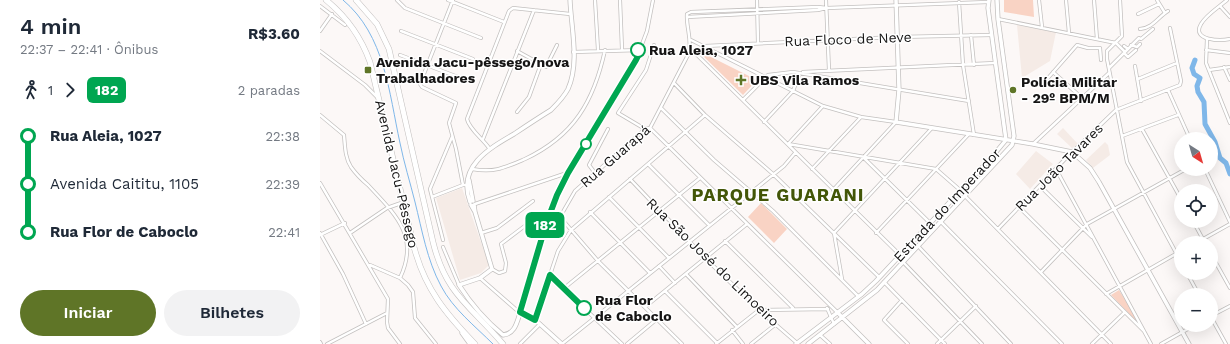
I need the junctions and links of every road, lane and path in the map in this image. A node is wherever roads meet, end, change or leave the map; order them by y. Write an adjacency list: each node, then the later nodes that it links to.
1 (326, 0): 108 (highway, Avenida Jacu-Pêssego)
2 (356, 0): 253 (highway, Avenida Jacu-Pêssego)
3 (397, 0): 37 (street)
4 (448, 0): 19 (street)
5 (570, 0): 31 (street)
6 (595, 0): 68 (street)
7 (620, 0): 66 (street)
8 (653, 0): 70 (street)
9 (757, 0): 26 (street)
10 (826, 0): 27 (street)
11 (896, 0): 23 (street)
12 (998, 0): 35 (street, Estrada do Imperador)
13 (1039, 0): 39 (street)
14 (1066, 0): 45 (street)
15 (1094, 0): 51 (street)
16 (1120, 0): 57 (street)
17 (1157, 0): 22 (street)
18 (1227, 0): 25 (street)
19 (453, 1): 36 (street); 37 (street)
20 (989, 1): 21 (street); 48 (street, Estrada do Imperador)
21 (959, 2): 23 (street); 46 (street)
22 (1159, 4): 32 (street); 41 (street)
23 (896, 5): 27 (street); 49 (street)
24 (320, 6): 30 (street)
25 (1220, 6): 34 (street); 52 (street)
26 (757, 8): 27 (street); 29 (street); 33 (street)
27 (827, 8): 29 (street); 54 (street)
28 (534, 10): 31 (street); 36 (street); 74 (street)
29 (757, 13): 33 (street); 56 (street)
30 (332, 14): 38 (street); 43 (street)
31 (570, 14): 75 (street)
32 (1138, 14)
33 (687, 17): 53 (street, Rua Guarapá)
34 (1230, 17)
35 (998, 19): 39 (street); 106 (street, Estrada do Imperador)
36 (504, 22): 135 (street)
37 (444, 23): 50 (street); 58 (street)
38 (345, 25)
39 (1042, 27): 45 (street)
40 (1170, 28): 82 (street, Rua João Tavares)
41 (1140, 29)
42 (1153, 29): 62 (street)
43 (320, 31)
44 (401, 31): 58 (street)
45 (1069, 33): 51 (street)
46 (961, 35): 47 (street, Rua Floco de Neve); 49 (street, Rua Floco de Neve); 85 (street)
47 (971, 35): 48 (street, Rua Floco de Neve); 86 (street)
48 (992, 35): 81 (street, Estrada do Imperador)
49 (897, 37): 54 (street, Rua Floco de Neve); 88 (street)
50 (481, 38)
51 (1097, 39): 57 (street)
52 (1207, 39): 55 (street); 72 (street)
53 (691, 40): 63 (street); 65 (street, Rua Guarapá)
54 (829, 40): 56 (street, Rua Floco de Neve); 92 (street)
55 (1230, 40)
56 (758, 43): 63 (street, Rua Floco de Neve)
57 (1116, 43): 76 (street); 91 (street)
58 (435, 44): 79 (street); 84 (street)
59 (1140, 44): 62 (street)
60 (557, 45): 83 (street)
61 (654, 45): 127 (street)
62 (1131, 45): 67 (street)
63 (705, 46): 97 (street)
64 (1124, 46): 67 (street)
65 (690, 48): 101 (street, Rua Guarapá); 109 (street)
66 (622, 49): 69 (street); 70 (street)
67 (1128, 49): 76 (street)
68 (598, 50): 69 (street); 75 (street)
69 (605, 50): 148 (street)
70 (641, 50): 152 (street)
71 (1136, 50): 76 (street)
72 (1206, 50): 77 (street); 93 (street)
73 (320, 51): 108 (street)
74 (517, 51): 83 (street); 135 (street)
75 (573, 52): 141 (street)
76 (1125, 52): 91 (street)
77 (1230, 53)
78 (400, 55): 84 (street)
79 (473, 59)
80 (1100, 60): 94 (street)
81 (996, 63): 86 (street); 111 (street, Estrada do Imperador)
82 (1177, 63): 98 (street); 104 (street, Rua João Tavares)
83 (541, 64): 116 (street)
84 (427, 65): 99 (street); 134 (street)
85 (963, 65): 86 (street); 88 (street); 110 (street)
86 (974, 65)
87 (1135, 66): 98 (street)
88 (898, 67): 92 (street); 103 (street)
89 (1224, 67): 90 (street); 93 (street); 100 (street)
90 (1230, 67)
91 (1108, 68): 96 (street)
92 (829, 70): 95 (street)
93 (1209, 70): 123 (street)
94 (1053, 72): 102 (street); 107 (street)
95 (800, 73): 97 (street); 103 (street); 105 (street)
96 (1109, 73): 107 (street); 115 (street)
97 (764, 77): 105 (street); 109 (street)
98 (1138, 79): 112 (street)
99 (466, 80)
100 (1230, 80)
101 (674, 84): 114 (street, Rua Guarapá); 118 (street)
102 (1041, 86)
103 (899, 90): 110 (street); 122 (street)
104 (1168, 90): 112 (street, Rua João Tavares); 119 (street)
105 (793, 91): 113 (street); 121 (street)
106 (1008, 96): 111 (street); 137 (street, Estrada do Imperador)
107 (1082, 98): 138 (street)
108 (379, 100): 177 (highway, Avenida Jacu-Pêssego)
109 (743, 100): 121 (street)
110 (969, 101): 132 (street)
111 (1002, 101): 136 (street, Estrada do Imperador)
112 (1141, 101): 115 (street, Rua João Tavares)
113 (823, 106): 120 (street); 139 (street)
114 (661, 108): 124 (street, Rua Guarapá); 129 (street)
115 (1116, 110): 133 (street); 143 (street, Rua João Tavares)
116 (517, 112)
117 (320, 115): 179 (street)
118 (705, 115): 129 (street); 154 (street)
119 (1178, 115): 128 (street); 130 (street)
120 (861, 117): 122 (street); 142 (street)
121 (764, 122): 139 (street)
122 (896, 122): 125 (street); 145 (street)
123 (1230, 122)
124 (650, 128): 127 (street, Rua Guarapá); 140 (street)
125 (932, 128): 131 (street); 146 (street)
126 (608, 129): 153 (street)
127 (645, 129): 153 (street, Rua Guarapá)
128 (1142, 129): 133 (street); 159 (street)
129 (685, 132): 140 (street); 169 (street)
130 (1186, 132)
131 (969, 134): 132 (street); 150 (street)
132 (974, 135): 136 (street)
133 (1122, 136): 170 (street)
134 (452, 137): 164 (street); 173 (street)
135 (483, 139): 141 (street)
136 (1006, 140): 137 (street); 168 (street, Estrada do Imperador)
137 (1014, 141): 138 (street); 172 (street, Estrada do Imperador)
138 (1033, 144): 143 (street)
139 (787, 145): 142 (street); 144 (street)
140 (668, 146): 147 (street); 158 (street)
141 (489, 148): 148 (street)
142 (828, 151): 145 (street); 149 (street)
143 (1072, 152): 151 (street, Rua João Tavares); 182 (street)
144 (795, 153): 149 (street); 154 (street)
145 (864, 158): 146 (street); 161 (street); 167 (street)
146 (900, 163): 150 (street); 161 (street)
147 (648, 164): 160 (street); 171 (street)
148 (472, 169): 164 (street)
149 (812, 169): 167 (street)
150 (936, 169): 168 (street); 176 (street)
151 (1056, 169): 165 (street, Rua João Tavares); 192 (street)
152 (568, 173): 155 (street); 162 (street)
153 (595, 173): 197 (street, Rua Guarapá)
154 (773, 174): 169 (street); 200 (street)
155 (557, 176): 162 (street); 178 (street)
156 (1174, 176): 159 (street)
157 (1208, 176): 190 (street)
158 (700, 178): 171 (street); 181 (street)
159 (1170, 178): 166 (street); 170 (street)
160 (630, 179): 174 (street); 183 (street, Rua São José do Limoeiro)
161 (885, 179): 176 (street); 185 (street)
162 (564, 180): 254 (street)
163 (320, 183): 188 (street)
164 (466, 185): 173 (street); 178 (street)
165 (1040, 186): 180 (street, Rua João Tavares); 195 (street)
166 (1174, 186)
167 (833, 190): 185 (street)
168 (960, 190): 189 (street, Estrada do Imperador)
169 (751, 191): 181 (street); 233 (street)
170 (1143, 193): 182 (street); 214 (street)
171 (678, 195): 183 (street); 193 (street)
172 (965, 196): 187 (street, Estrada do Imperador); 196 (street)
173 (432, 197): 205 (street)
174 (609, 197): 184 (street); 194 (street)
175 (533, 201): 199 (street)
176 (907, 201): 189 (street); 201 (street)
177 (405, 202): 179 (street); 272 (highway, Avenida Jacu-Pêssego)
178 (473, 203): 199 (street)
179 (389, 207): 198 (street); 231 (street)
180 (1019, 207): 196 (street, Rua João Tavares); 213 (street)
181 (731, 208): 191 (street); 193 (street)
182 (1115, 208): 192 (street); 225 (street)
183 (660, 211): 194 (street); 206 (street, Rua São José do Limoeiro)
184 (590, 212): 197 (street); 209 (street)
185 (855, 212): 200 (street); 201 (street)
186 (530, 222): 224 (street)
187 (941, 222): 211 (street, Estrada do Imperador); 303 (street)
188 (345, 223): 198 (street); 202 (street)
189 (930, 223): 215 (street, Estrada do Imperador)
190 (1230, 223): 203 (street)
191 (747, 224): 207 (street); 245 (street)
192 (1087, 224): 195 (street); 204 (street)
193 (709, 225): 206 (street)
194 (639, 228): 209 (street); 217 (street)
195 (1083, 228): 204 (street); 213 (street)
196 (998, 229): 226 (street)
197 (571, 230): 219 (street); 229 (street)
198 (350, 233): 221 (street)
199 (481, 233): 224 (street)
200 (834, 233): 208 (street); 210 (street)
201 (876, 233): 215 (street)
202 (320, 234): 268 (street)
203 (1208, 236)
204 (1094, 239): 237 (street)
205 (443, 240)
206 (688, 241): 217 (street); 218 (street, Rua São José do Limoeiro)
207 (725, 241): 218 (street); 250 (street)
208 (843, 241): 210 (street); 230 (street)
209 (620, 243): 219 (street); 227 (street)
210 (836, 245): 233 (street)
211 (918, 246): 220 (street, Estrada do Imperador); 246 (street)
212 (443, 247): 236 (street)
213 (1061, 250): 226 (street); 242 (street)
214 (1174, 250)
215 (900, 255): 230 (street, Estrada do Imperador)
216 (1174, 255): 225 (street)
217 (668, 258): 222 (street)
218 (705, 258): 228 (street); 252 (street, Rua São José do Limoeiro)
219 (598, 261): 239 (street); 240 (street)
220 (903, 262): 234 (street, Estrada do Imperador); 266 (street)
221 (368, 265): 231 (street); 256 (street)
222 (659, 266): 227 (street); 235 (street)
223 (1218, 267): 238 (street)
224 (492, 269): 232 (street)
225 (1148, 269): 237 (street); 259 (street)
226 (1041, 272): 277 (street)
227 (650, 273): 240 (street)
228 (686, 274): 235 (street); 271 (street)
229 (550, 275): 239 (street); 265 (street)
230 (879, 277): 243 (street, Estrada do Imperador)
231 (400, 278): 283 (street)
232 (480, 278): 236 (street); 254 (street)
233 (842, 280): 243 (street)
234 (884, 282): 244 (street); 263 (street, Estrada do Imperador)
235 (675, 283): 241 (street)
236 (459, 285): 253 (street)
237 (1120, 286): 242 (street); 275 (street)
238 (1230, 288)
239 (563, 289): 261 (street)
240 (629, 291): 248 (street); 261 (street)
241 (665, 291): 248 (street); 292 (street)
242 (1106, 294): 257 (street)
243 (858, 296): 255 (street, Estrada do Imperador)
244 (902, 300): 280 (street); 299 (street)
245 (826, 303): 251 (street); 255 (street)
246 (976, 306): 266 (street); 302 (street)
247 (1230, 306): 258 (street)
248 (645, 307): 264 (street)
249 (774, 309): 250 (street); 252 (street); 260 (street)
250 (794, 309): 251 (street)
251 (828, 309): 262 (street)
252 (759, 310): 260 (street, Rua São José do Limoeiro); 271 (street)
253 (476, 312): 279 (highway, Avenida Jacu-Pêssego)
254 (520, 312): 265 (street); 279 (street)
255 (837, 312): 262 (street, Estrada do Imperador); 263 (street); 267 (street)
256 (388, 313): 268 (street); 282 (street)
257 (1124, 313): 275 (street); 277 (street)
258 (1218, 313)
259 (1174, 316)
260 (769, 317): 270 (street, Rua São José do Limoeiro)
261 (594, 318): 288 (street); 289 (street)
262 (830, 318): 267 (street); 295 (street, Estrada do Imperador)
263 (842, 318): 267 (street, Estrada do Imperador); 298 (street)
264 (657, 319): 290 (street); 291 (street)
265 (535, 320): 269 (street)
266 (960, 321): 280 (street); 301 (street)
267 (835, 323): 278 (street, Estrada do Imperador)
268 (366, 324): 281 (street)
269 (540, 324): 287 (street); 288 (street)
270 (776, 324): 294 (street); 295 (street, Rua São José do Limoeiro)
271 (736, 326): 273 (street)
272 (460, 328): 284 (street); 285 (highway, Avenida Jacu-Pêssego)
273 (732, 330): 292 (street); 293 (street)
274 (1218, 330): 309 (street)
275 (1146, 332): 306 (street)
276 (1183, 332): 307 (street); 308 (street)
277 (1102, 334): 304 (street); 305 (street)
278 (820, 335): 296 (street, Estrada do Imperador); 297 (street)
279 (502, 340): 286 (street)
280 (939, 342): 300 (street)
281 (327, 344)
282 (400, 344)
283 (436, 344)
284 (470, 344)
285 (476, 344)
286 (508, 344)
287 (520, 344)
288 (562, 344)
289 (622, 344)
290 (627, 344)
291 (682, 344)
292 (717, 344)
293 (743, 344)
294 (751, 344)
295 (797, 344)
296 (808, 344)
297 (830, 344)
298 (869, 344)
299 (908, 344)
300 (945, 344)
301 (982, 344)
302 (1012, 344)
303 (1062, 344)
304 (1092, 344)
305 (1111, 344)
306 (1151, 344)
307 (1161, 344)
308 (1189, 344)
309 (1226, 344)

